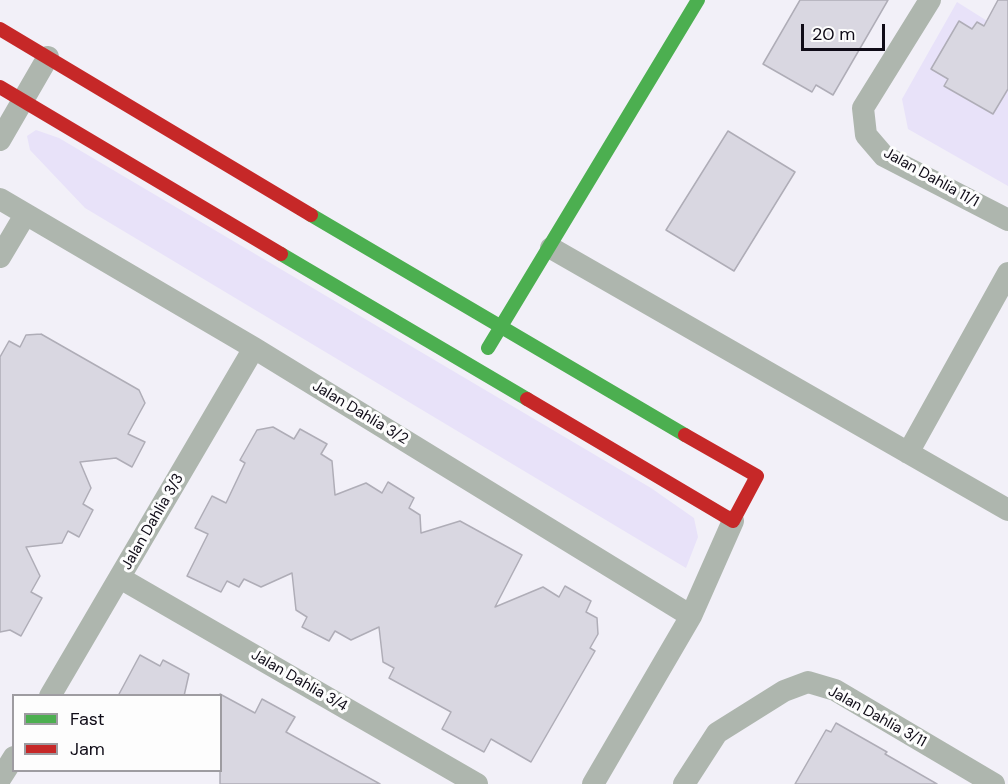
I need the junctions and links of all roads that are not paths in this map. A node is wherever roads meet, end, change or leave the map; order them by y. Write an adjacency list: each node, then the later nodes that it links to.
1 (698, 0): 11 (street)
2 (930, 0): 10 (street, Jalan Dahlia 11/1)
3 (0, 29): 4 (street)
4 (48, 57): 6 (street); 14 (street)
5 (0, 87): 6 (street)
6 (23, 101): 7 (street); 16 (street)
7 (0, 140)
8 (0, 199): 9 (street, Jalan Dahlia 3/2)
9 (25, 215): 12 (street); 15 (street, Jalan Dahlia 3/2)
10 (1008, 220)
11 (550, 248): 14 (street); 17 (street)
12 (0, 257)
13 (1008, 273): 17 (street)
14 (500, 328): 16 (street); 19 (street)
15 (254, 348): 20 (street, Jalan Dahlia 3/3); 21 (street, Jalan Dahlia 3/2)
16 (475, 368): 19 (street)
17 (908, 453): 18 (street)
18 (1008, 510)
19 (733, 521): 21 (street)
20 (120, 578): 22 (street, Jalan Dahlia 3/3); 25 (street, Jalan Dahlia 3/4)
21 (691, 616): 26 (street)
22 (51, 694)
23 (12, 760): 24 (street)
24 (0, 779)
25 (477, 784)
26 (593, 784)
27 (684, 784): 28 (street, Jalan Dahlia 3/11)
28 (994, 784)

